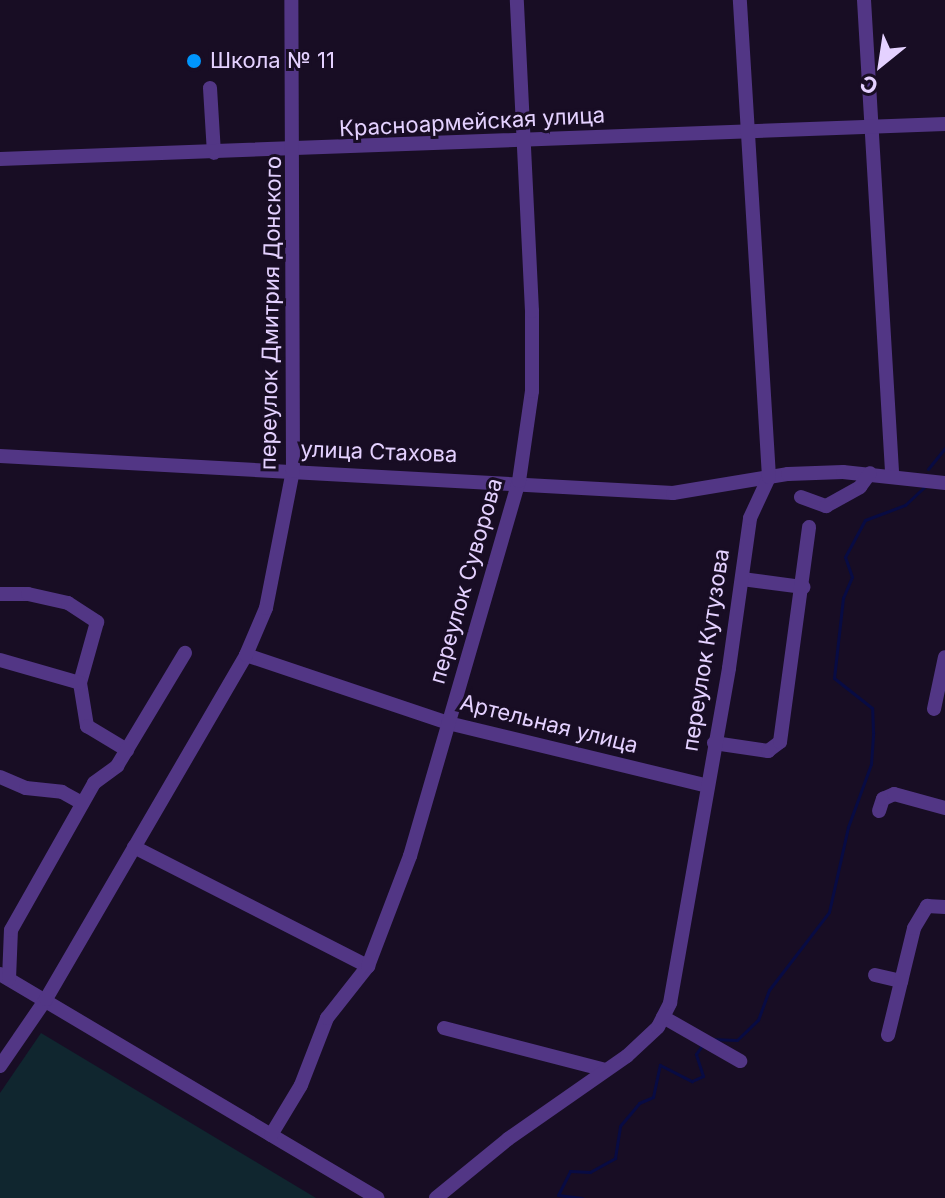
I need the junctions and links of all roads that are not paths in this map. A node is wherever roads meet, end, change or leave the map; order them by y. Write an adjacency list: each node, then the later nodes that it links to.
1 (291, 0): 10 (street, переулок Дмитрия Донского)
2 (517, 0): 9 (street, переулок Суворова)
3 (740, 0): 8 (street, переулок Кутузова)
4 (864, 0): 6 (street)
5 (210, 88): 11 (street)
6 (872, 124): 7 (street, Красноармейская улица); 8 (street, Красноармейская улица); 16 (street)
7 (945, 124)
8 (746, 130): 9 (street, Красноармейская улица); 17 (street, переулок Кутузова)
9 (526, 143): 10 (street, Красноармейская улица); 18 (street, переулок Суворова)
10 (296, 151): 11 (street, Красноармейская улица); 14 (street, переулок Дмитрия Донского)
11 (214, 153): 12 (street, Красноармейская улица)
12 (0, 159)
13 (0, 456): 14 (street, улица Стахова)
14 (293, 471): 18 (street, улица Стахова); 26 (street, переулок Дмитрия Донского)
15 (870, 473): 16 (street, улица Стахова); 17 (street, улица Стахова); 20 (street)
16 (892, 474): 19 (street, улица Стахова)
17 (769, 477): 18 (street, улица Стахова); 22 (street, переулок Кутузова)
18 (519, 481): 31 (street, переулок Суворова)
19 (945, 483)
20 (801, 497)
21 (809, 527): 23 (street)
22 (742, 579): 23 (street); 32 (street, переулок Кутузова)
23 (803, 587): 32 (street)
24 (0, 594): 29 (street)
25 (185, 653): 33 (street)
26 (246, 655): 31 (street, Артельная улица); 39 (street, переулок Дмитрия Донского)
27 (945, 657): 30 (street)
28 (0, 660): 29 (street)
29 (80, 683): 33 (street)
30 (934, 709)
31 (448, 723): 35 (street, Артельная улица); 41 (street, переулок Суворова)
32 (714, 743): 35 (street, переулок Кутузова)
33 (127, 750): 36 (street)
34 (0, 777): 36 (street)
35 (705, 785): 46 (street, переулок Кутузова)
36 (82, 803): 43 (street)
37 (945, 808): 38 (street)
38 (879, 811)
39 (134, 847): 41 (street); 45 (street, переулок Дмитрия Донского)
40 (945, 907): 44 (street)
41 (368, 966): 52 (street, переулок Суворова)
42 (875, 975): 44 (street)
43 (5, 976): 45 (street)
44 (901, 981): 48 (street)
45 (46, 999): 50 (street, переулок Дмитрия Донского); 52 (street)
46 (663, 1017): 49 (street); 51 (street, переулок Кутузова)
47 (444, 1028): 51 (street)
48 (888, 1035)
49 (740, 1061)
50 (0, 1066)
51 (605, 1070): 54 (street, переулок Кутузова)
52 (271, 1135): 53 (street)
53 (378, 1198)
54 (436, 1198)

